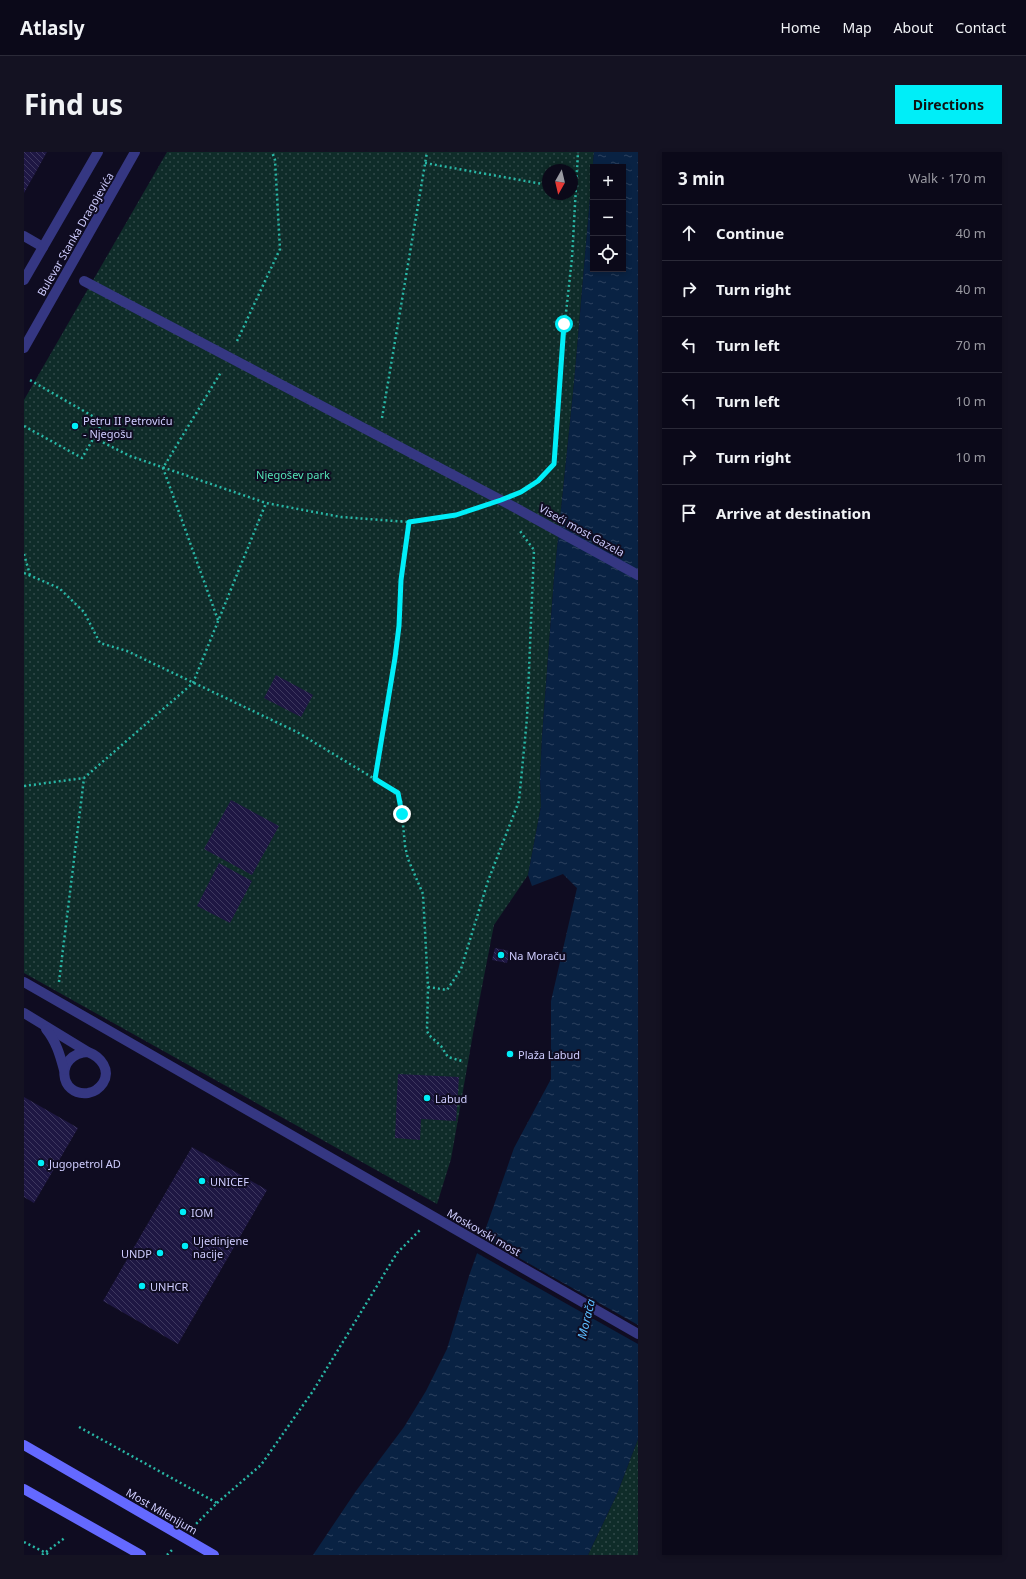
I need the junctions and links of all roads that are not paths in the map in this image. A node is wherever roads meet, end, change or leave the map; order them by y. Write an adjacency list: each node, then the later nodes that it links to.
1 (98, 152): 4 (street, Bulevar Stanka Dragojevića)
2 (136, 152): 7 (street, Bulevar Stanka Dragojevića)
3 (24, 236): 4 (street)
4 (43, 247): 5 (street, Bulevar Stanka Dragojevića)
5 (24, 280)
6 (84, 282): 8 (street, Viseći most Gazela)
7 (24, 348)
8 (638, 575)
9 (24, 982): 14 (street, Moskovski most)
10 (24, 1013): 11 (street)
11 (42, 1025): 12 (street); 13 (street)
12 (88, 1052): 13 (street); 13 (street)
13 (64, 1070)
14 (638, 1334)
15 (24, 1445): 18 (main road, Most Milenijum)
16 (24, 1489): 17 (main road)
17 (141, 1555)
18 (214, 1555)

